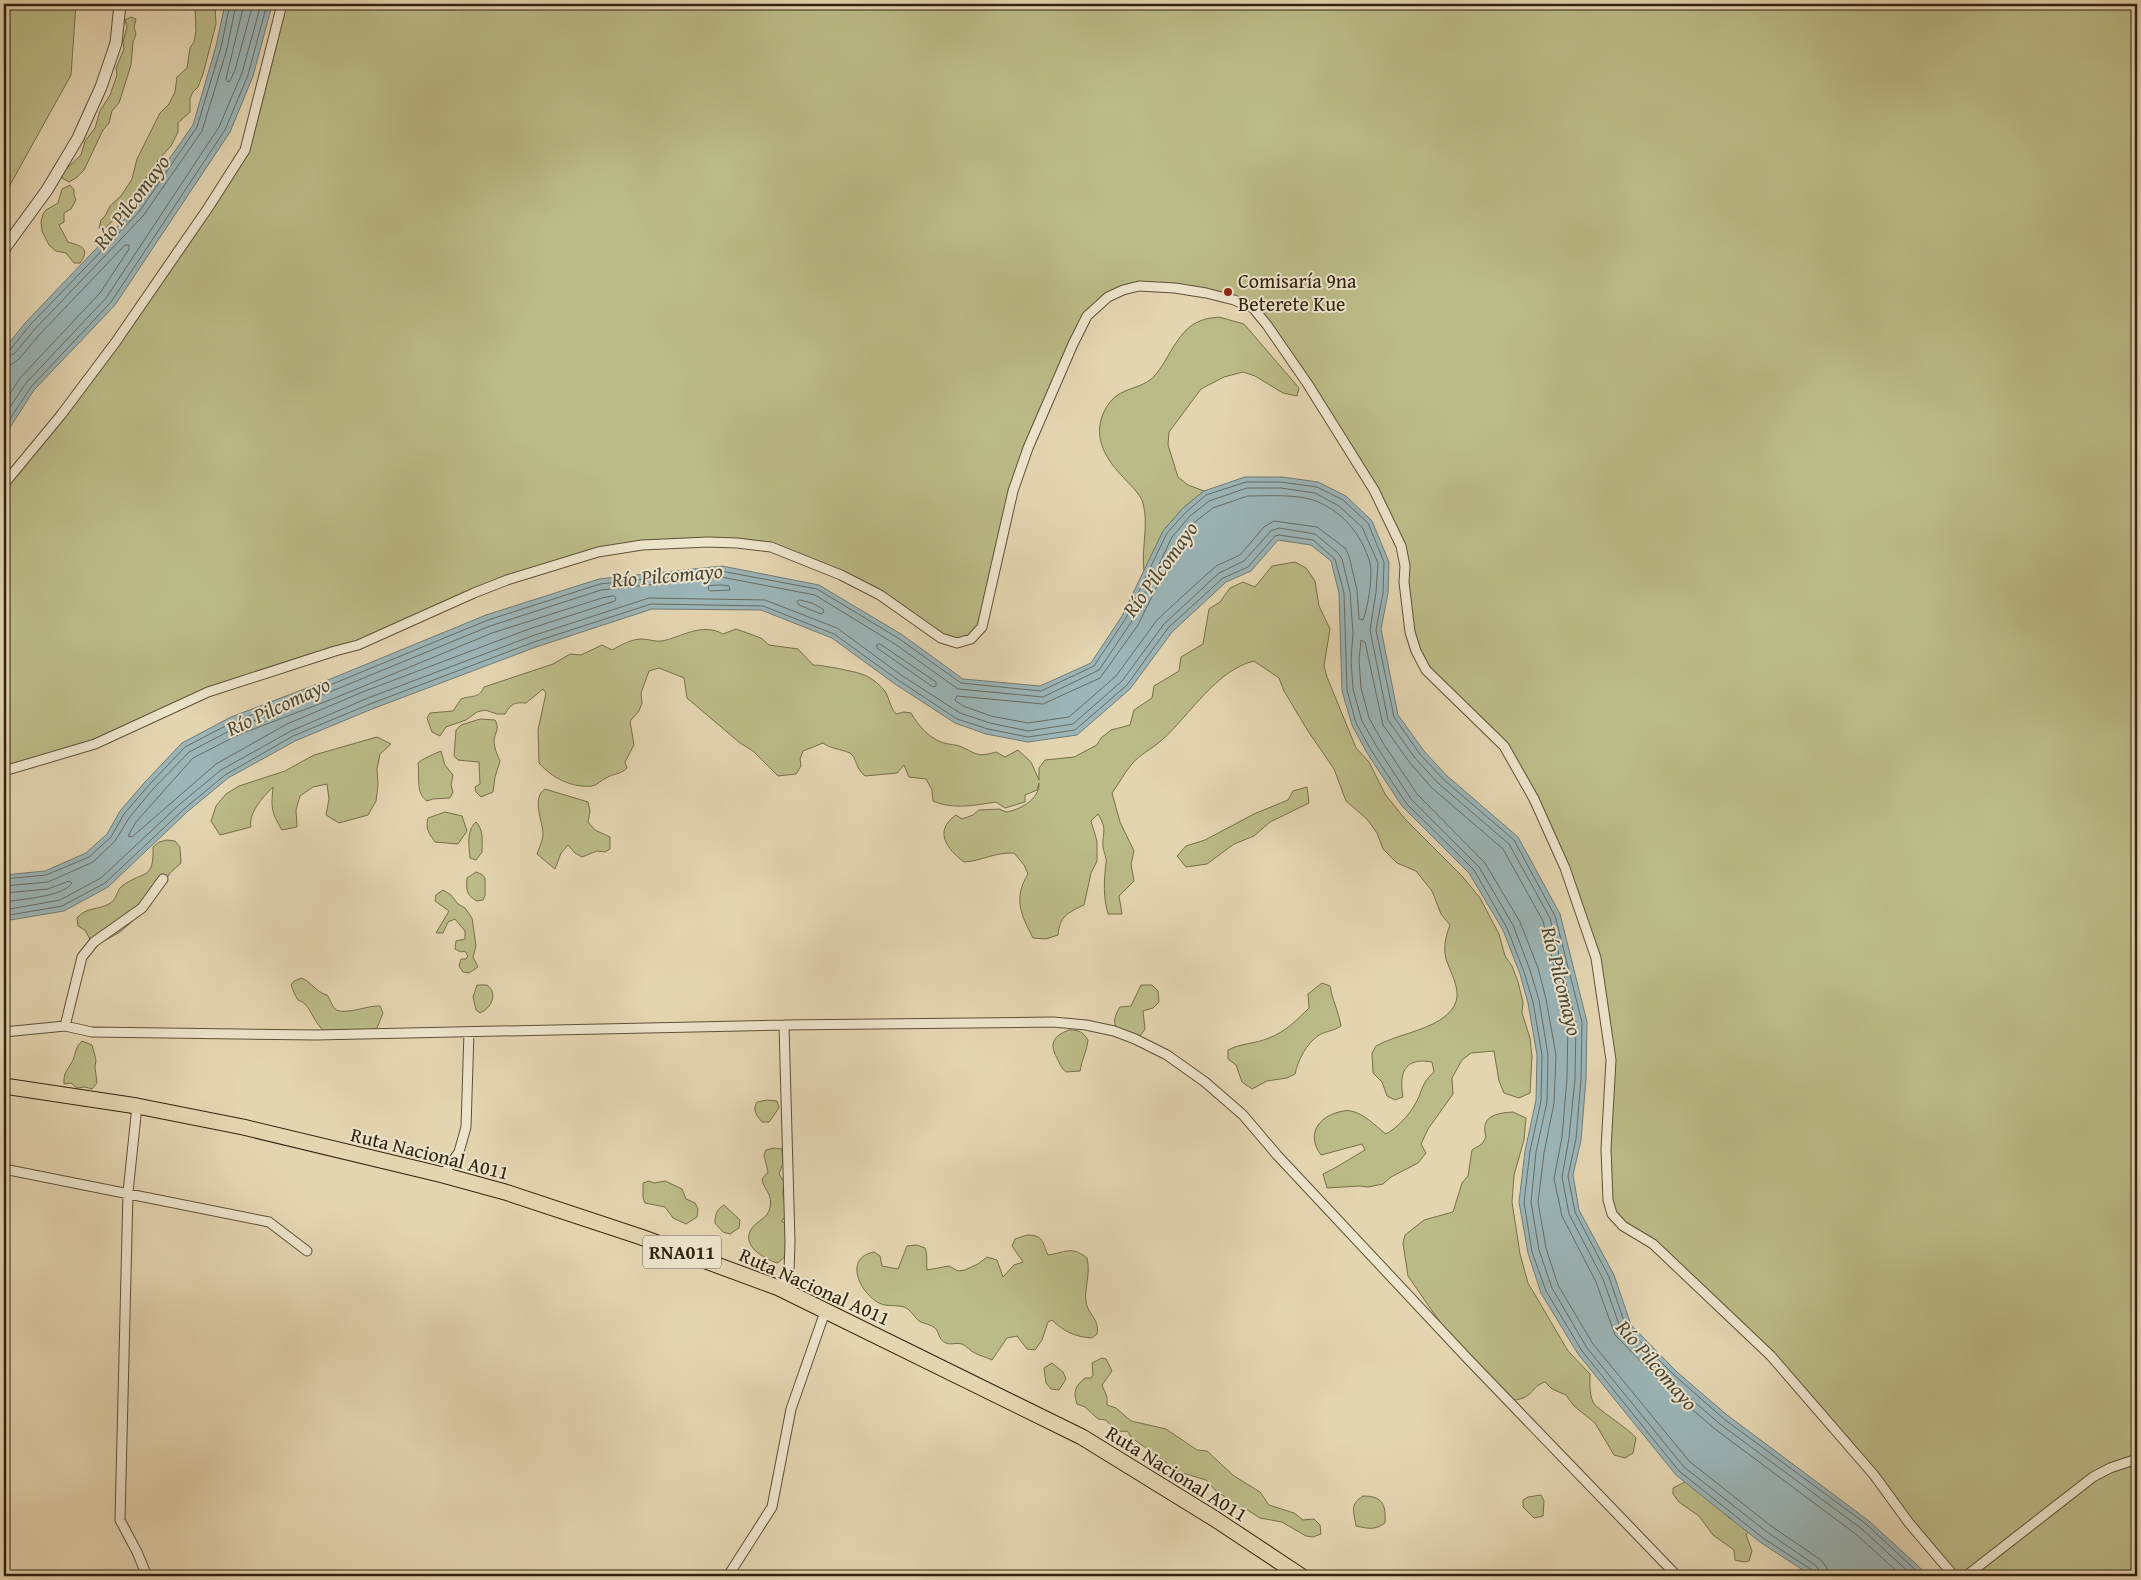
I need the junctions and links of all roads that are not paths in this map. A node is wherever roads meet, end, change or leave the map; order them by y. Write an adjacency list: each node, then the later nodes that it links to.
1 (120, 4): 3 (street)
2 (282, 4): 4 (street)
3 (4, 249)
4 (4, 484)
5 (4, 771): 24 (street)
6 (163, 879): 8 (street)
7 (784, 1025): 10 (street); 17 (street); 23 (street)
8 (65, 1026): 9 (street); 10 (street)
9 (4, 1032)
10 (469, 1032): 14 (street)
11 (4, 1086): 12 (main road, Ruta Nacional A011 / RNA011)
12 (137, 1106): 14 (main road, Ruta Nacional A011 / RNA011); 15 (street)
13 (4, 1169): 15 (street)
14 (443, 1175): 17 (main road, Ruta Nacional A011 / RNA011)
15 (128, 1192): 16 (street); 20 (street)
16 (307, 1251)
17 (779, 1288): 18 (main road, Ruta Nacional A011 / RNA011)
18 (826, 1310): 21 (street); 22 (main road, Ruta Nacional A011 / RNA011)
19 (2137, 1459): 25 (street)
20 (147, 1576)
21 (728, 1576)
22 (1301, 1576)
23 (1677, 1576)
24 (1954, 1576)
25 (1966, 1576)

